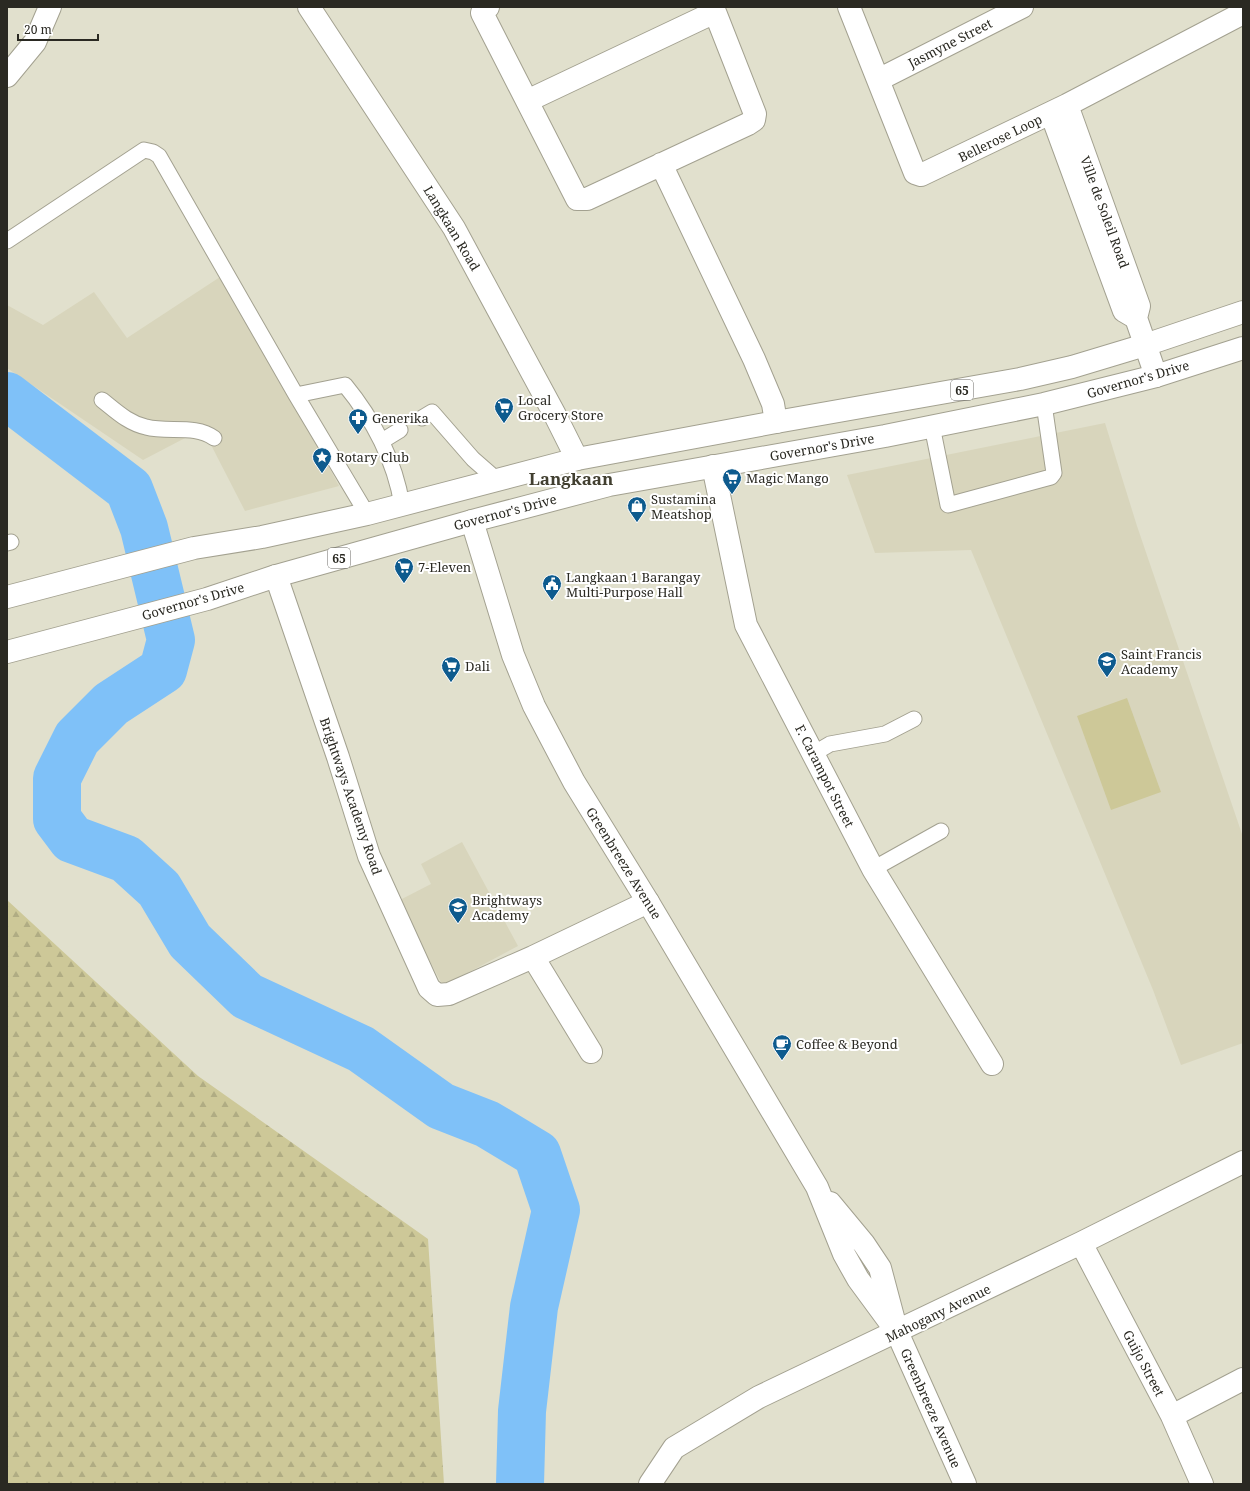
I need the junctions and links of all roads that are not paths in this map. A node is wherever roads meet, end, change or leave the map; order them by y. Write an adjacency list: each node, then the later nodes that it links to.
1 (50, 7): 8 (street)
2 (309, 7): 27 (street, Langkaan Road)
3 (488, 7): 10 (street)
4 (848, 7): 9 (street, Bellerose Loop)
5 (1022, 7): 9 (street, Jasmyne Street)
6 (714, 9): 10 (street); 12 (street)
7 (1243, 13): 11 (street, Bellerose Loop)
8 (7, 76)
9 (878, 80): 11 (street, Bellerose Loop)
10 (527, 101): 12 (street)
11 (1059, 109): 15 (street, Ville de Soleil Road)
12 (661, 164): 22 (street)
13 (7, 241): 18 (lane)
14 (1243, 312): 15 (street, 65)
15 (1145, 345): 17 (street, Ville de Soleil Road); 22 (street, 65)
16 (1243, 348): 17 (street, Governor's Drive / 65)
17 (1156, 376): 20 (street, Governor's Drive / 65)
18 (296, 395): 26 (lane); 31 (lane)
19 (102, 400): 25 (lane)
20 (1044, 404): 23 (street, Governor's Drive / 65); 23 (lane)
21 (422, 418): 29 (lane)
22 (776, 422): 27 (street, 65)
23 (932, 426): 28 (street, Governor's Drive / 65)
24 (400, 430): 26 (lane)
25 (214, 438)
26 (382, 441): 30 (lane)
27 (577, 459): 29 (street, 65)
28 (713, 466): 32 (street, Governor's Drive / 65); 37 (street, F. Carampot Street)
29 (497, 480): 30 (street, 65)
30 (402, 505): 31 (street, 65)
31 (367, 514): 34 (street, 65)
32 (472, 520): 33 (street, Governor's Drive / 65); 40 (street, Greenbreeze Avenue)
33 (276, 576): 35 (street, Governor's Drive / 65); 41 (street, Brightways Academy Road)
34 (7, 597)
35 (7, 652)
36 (914, 719): 37 (lane)
37 (813, 754): 39 (street, F. Carampot Street)
38 (941, 831): 39 (lane)
39 (873, 869): 43 (street, F. Carampot Street)
40 (648, 902): 41 (street, Brightways Academy Road); 46 (street, Greenbreeze Avenue)
41 (533, 957): 42 (street)
42 (591, 1052)
43 (992, 1064)
44 (1243, 1162): 45 (street, Mahogany Avenue)
45 (1082, 1243): 46 (street, Mahogany Avenue); 48 (street, Guijo Street)
46 (896, 1332): 49 (street, Mahogany Avenue); 50 (street, Greenbreeze Avenue)
47 (1243, 1379): 48 (street)
48 (1172, 1416): 51 (street, Guijo Street)
49 (650, 1484)
50 (965, 1484)
51 (1202, 1484)

